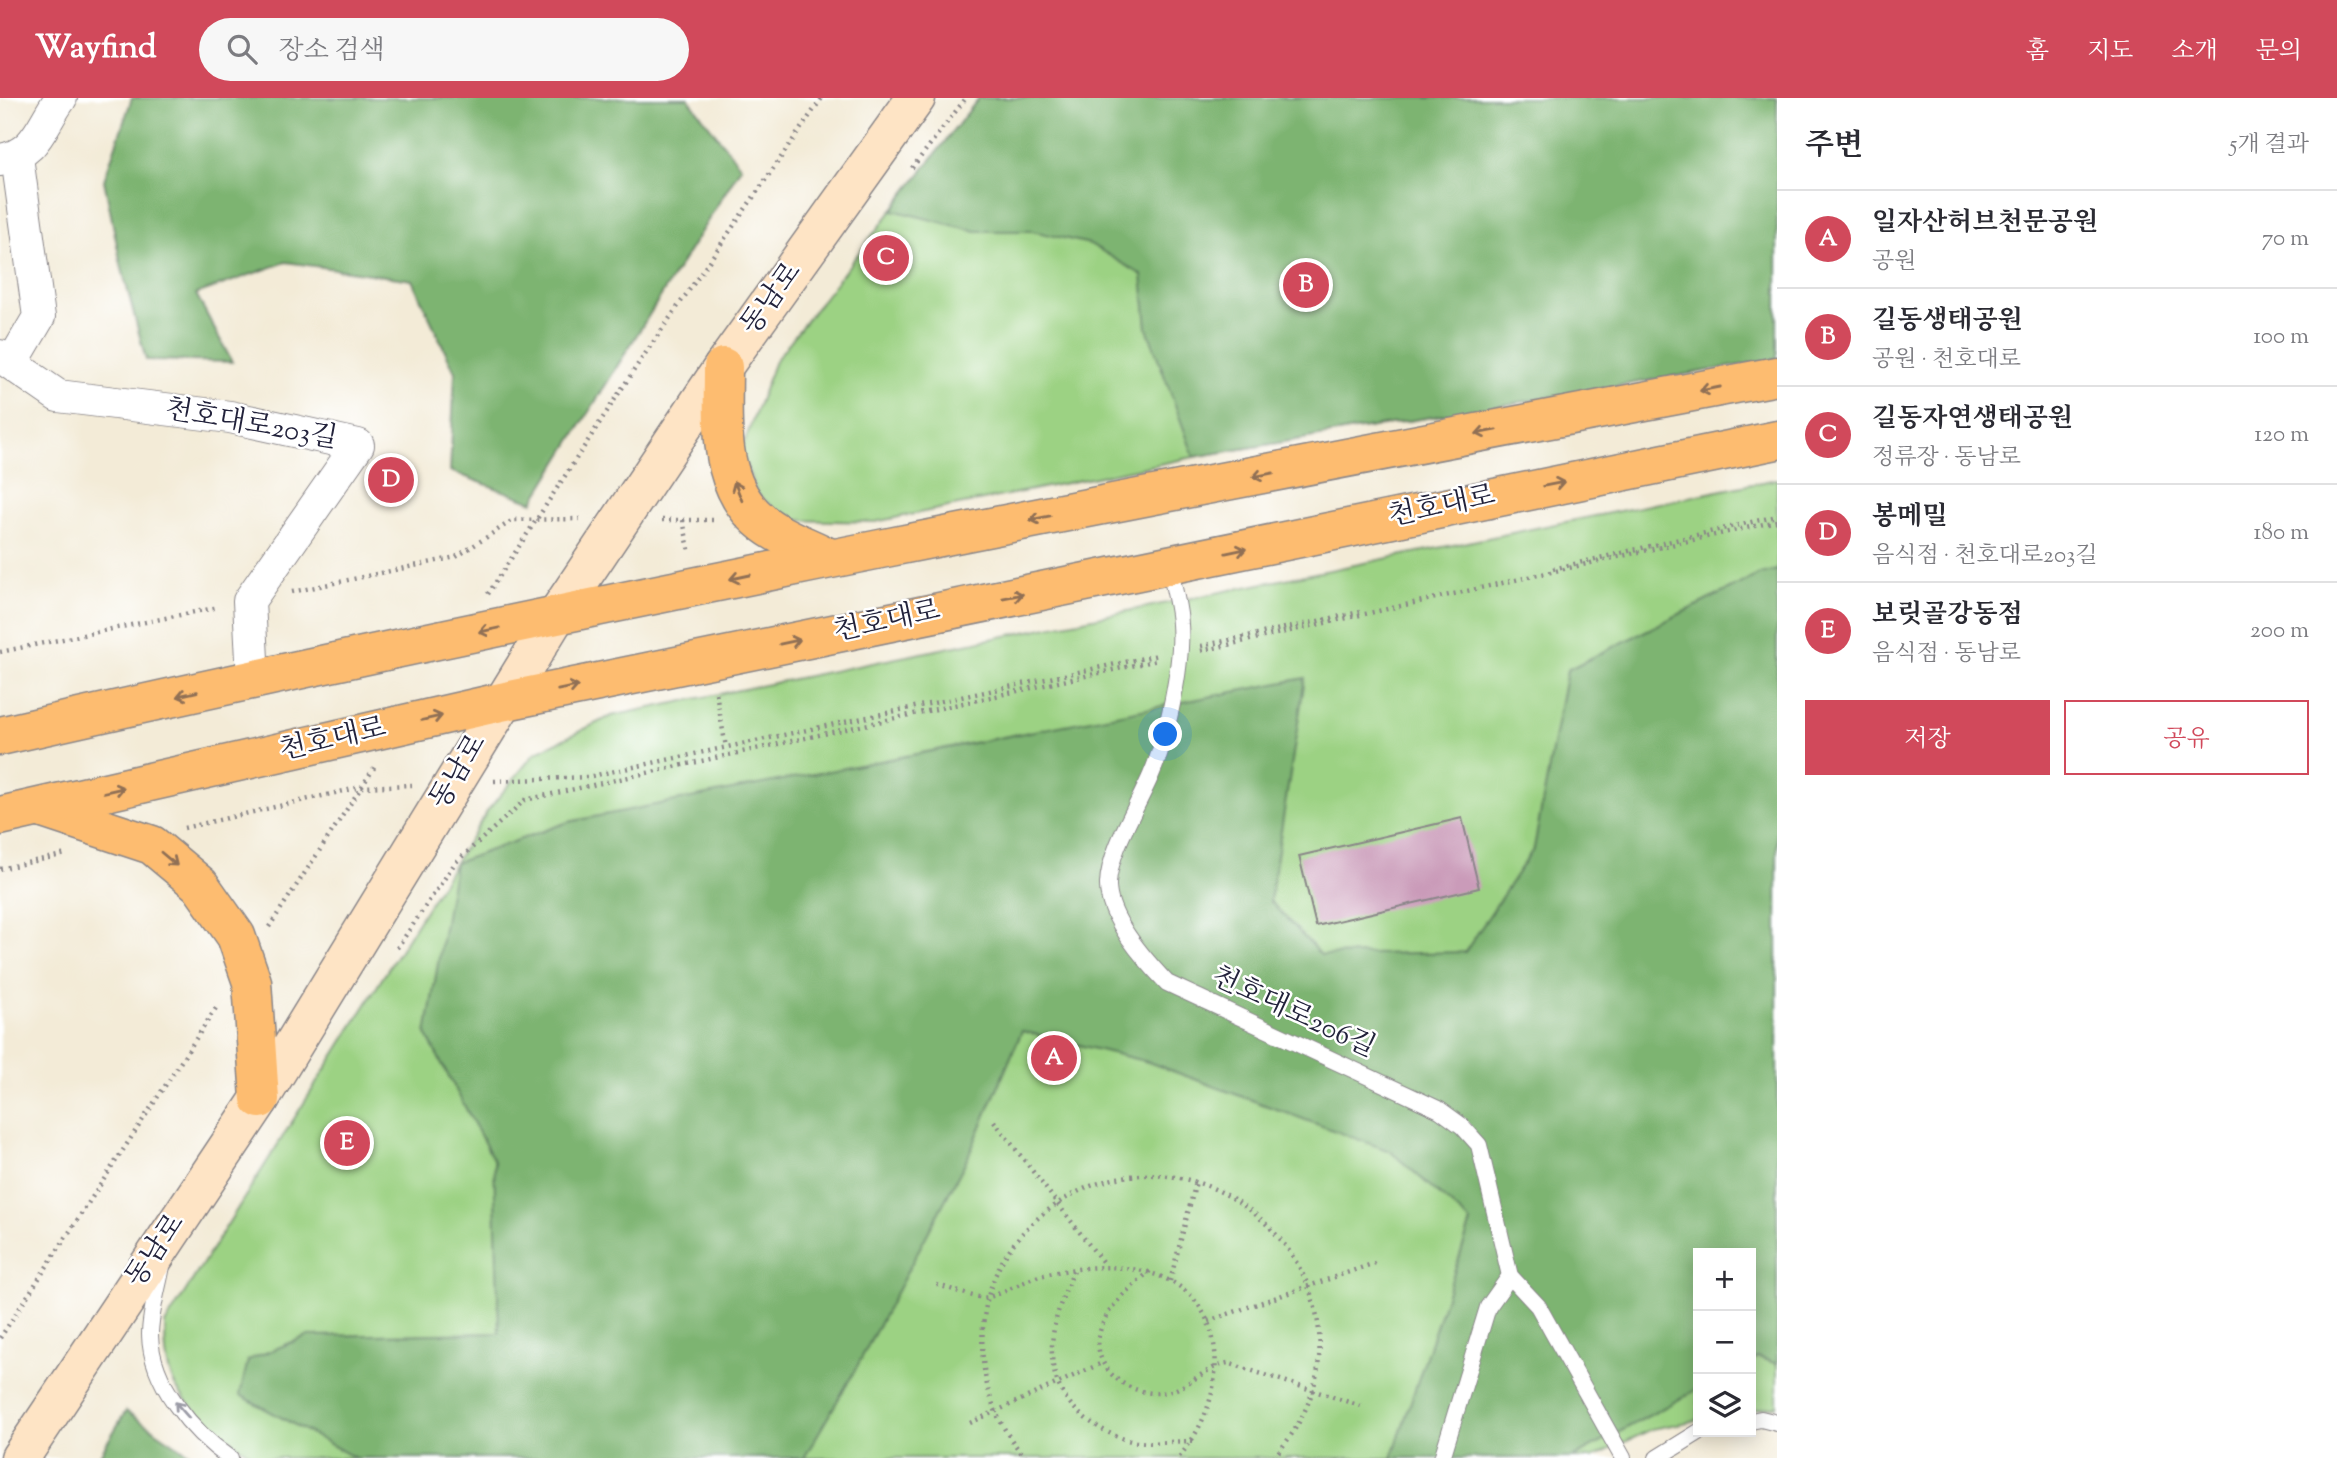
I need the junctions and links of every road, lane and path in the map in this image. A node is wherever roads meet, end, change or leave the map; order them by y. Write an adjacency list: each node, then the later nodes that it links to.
1 (61, 98): 4 (street)
2 (916, 98): 7 (main road, 동남로)
3 (966, 98): 5 (path)
4 (8, 158): 6 (street, 천호대로203길)
5 (907, 173)
6 (6, 359): 15 (street, 천호대로203길)
7 (723, 367): 10 (main road, one-way to 7); 12 (main road, 동남로)
8 (1777, 376): 13 (main road, one-way to 13)
9 (1777, 440): 14 (main road, 천호대로, one-way to 9)
10 (741, 501): 12 (path); 13 (main road)
11 (1777, 519): 18 (path)
12 (621, 520): 15 (path); 16 (main road, 동남로)
13 (830, 558): 16 (main road, one-way to 16)
14 (1169, 566): 18 (lane, 천호대로206길); 20 (main road, 천호대로, one-way to 14)
15 (249, 601): 17 (path); 19 (street)
16 (556, 616): 19 (main road, one-way to 19); 20 (main road, 동남로)
17 (0, 652)
18 (1178, 653): 22 (path); 22 (path); 35 (lane, 천호대로206길)
19 (253, 679): 21 (main road, one-way to 21)
20 (501, 702): 23 (main road, 천호대로, one-way to 20); 26 (main road, 동남로)
21 (0, 736)
22 (591, 787): 25 (path)
23 (38, 808): 24 (main road, 천호대로); 26 (main road, one-way to 26)
24 (0, 816)
25 (395, 950)
26 (260, 1099): 30 (main road, 동남로)
27 (994, 1121): 29 (path)
28 (1196, 1182): 29 (path); 36 (path); 38 (path)
29 (1057, 1203): 32 (path); 39 (path)
30 (168, 1233): 52 (main road, 동남로); 53 (lane, one-way to 30)
31 (1376, 1263): 38 (path)
32 (1105, 1265): 33 (path); 34 (path)
33 (1074, 1270): 39 (path); 43 (path)
34 (1150, 1270): 36 (path); 41 (path)
35 (1510, 1276): 57 (lane); 58 (lane, 천호대로206길)
36 (1170, 1281): 40 (path)
37 (937, 1284): 39 (path)
38 (1309, 1285): 40 (path); 44 (path)
39 (987, 1298): 46 (path)
40 (1208, 1321): 42 (path)
41 (1102, 1363): 42 (path); 43 (path)
42 (1216, 1365): 44 (path); 51 (path)
43 (1056, 1384): 46 (path); 51 (path)
44 (1313, 1390): 45 (path); 56 (path)
45 (1362, 1406)
46 (995, 1412): 48 (path); 54 (path)
47 (1756, 1420): 49 (lane)
48 (970, 1423)
49 (1777, 1423)
50 (1693, 1436): 59 (lane)
51 (1193, 1441): 55 (path)
52 (20, 1458)
53 (230, 1458)
54 (1026, 1458)
55 (1178, 1458)
56 (1273, 1458)
57 (1442, 1458)
58 (1623, 1458)
59 (1657, 1458)

